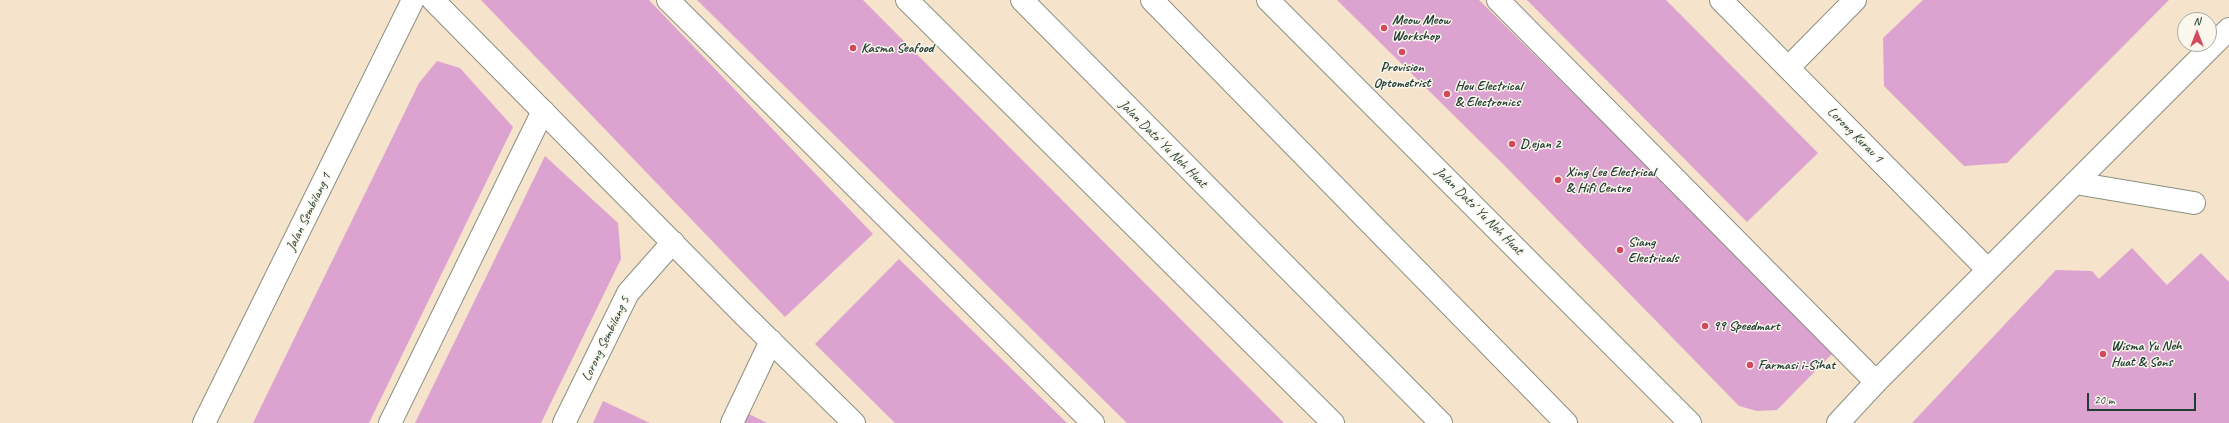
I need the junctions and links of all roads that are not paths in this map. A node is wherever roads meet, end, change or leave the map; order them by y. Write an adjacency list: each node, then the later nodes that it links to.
1 (413, 0): 20 (street, Jalan Sembilang 1)
2 (433, 0): 13 (street)
3 (668, 0): 25 (street)
4 (907, 0): 26 (street)
5 (1022, 0): 27 (street, Jalan Dato' Yu Neh Huat)
6 (1152, 0): 28 (street)
7 (1268, 0): 29 (street, Jalan Dato' Yu Neh Huat)
8 (1498, 0): 19 (street)
9 (1721, 0): 12 (street, Lorong Kurau 1)
10 (1855, 0): 12 (street)
11 (2229, 29): 14 (street)
12 (1788, 68): 17 (street, Lorong Kurau 1)
13 (543, 111): 16 (street); 21 (street)
14 (2075, 183): 15 (street); 17 (street)
15 (2194, 203)
16 (673, 242): 18 (street); 22 (street, Lorong Sembilang 5)
17 (1988, 270): 19 (street)
18 (771, 341): 23 (street); 24 (street)
19 (1876, 382): 30 (street)
20 (204, 423)
21 (390, 423)
22 (564, 423)
23 (732, 423)
24 (854, 423)
25 (1093, 423)
26 (1332, 423)
27 (1440, 423)
28 (1566, 423)
29 (1690, 423)
30 (1838, 423)

